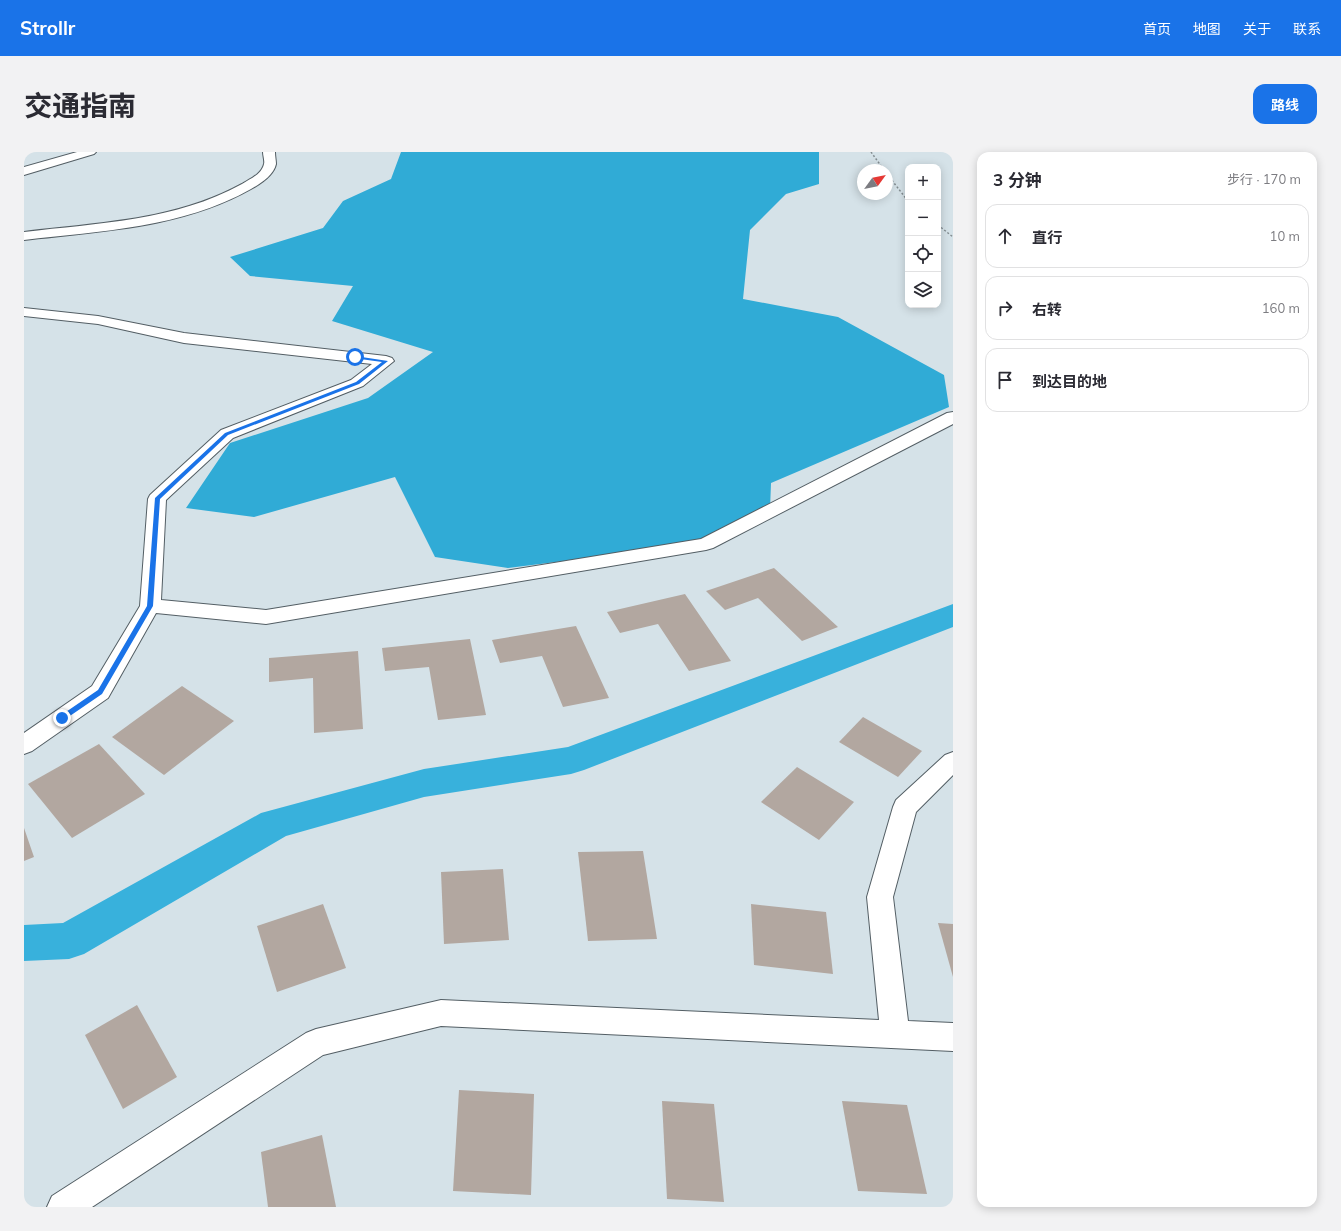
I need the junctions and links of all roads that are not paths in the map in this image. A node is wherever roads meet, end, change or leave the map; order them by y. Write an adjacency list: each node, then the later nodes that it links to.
1 (90, 152): 3 (street)
2 (269, 152): 4 (street)
3 (24, 171)
4 (24, 236)
5 (24, 312): 7 (street)
6 (953, 417): 7 (street)
7 (150, 606): 8 (street)
8 (24, 744)
9 (953, 761): 10 (street)
10 (895, 1034): 11 (street); 12 (street)
11 (953, 1037)
12 (63, 1207)

